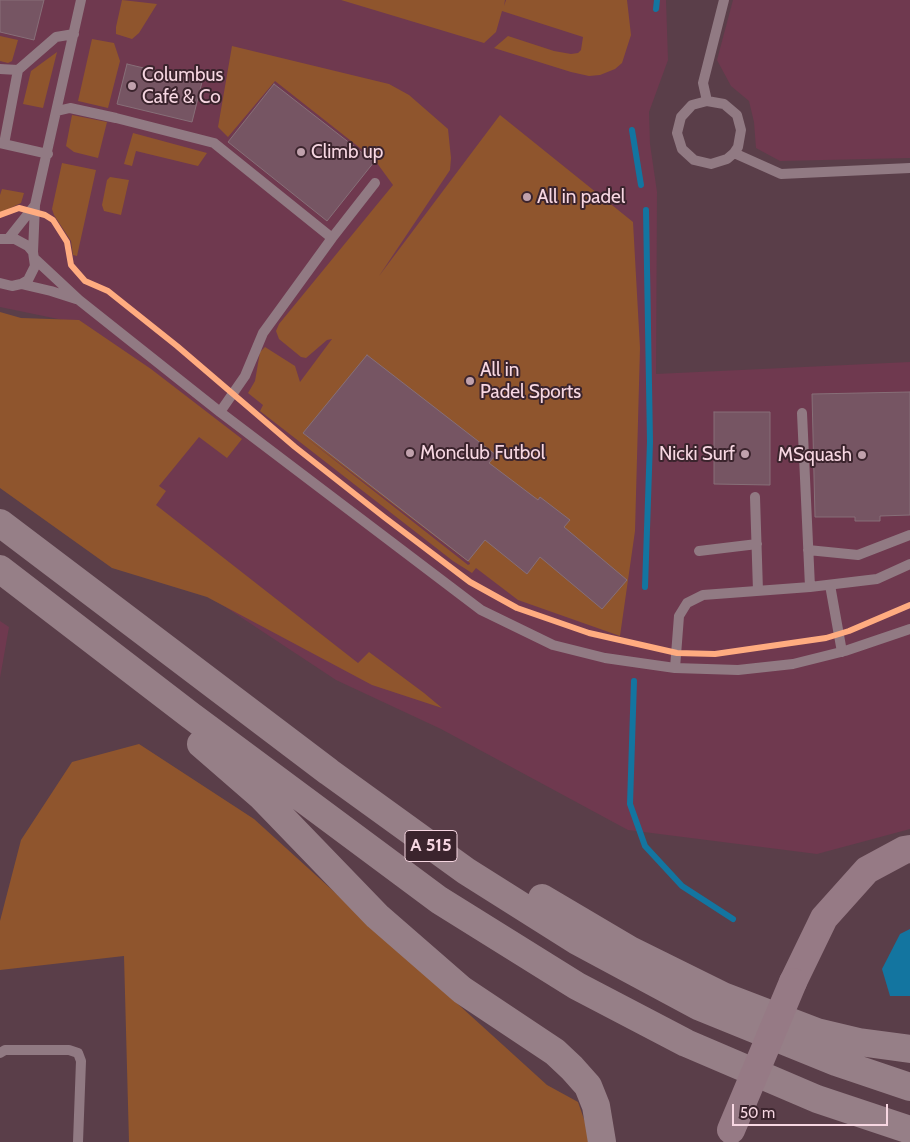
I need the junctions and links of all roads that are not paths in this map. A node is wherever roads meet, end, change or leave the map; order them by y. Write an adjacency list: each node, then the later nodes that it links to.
1 (82, 0): 3 (lane)
2 (724, 0): 6 (lane)
3 (74, 34): 5 (lane); 7 (lane)
4 (0, 69): 5 (lane)
5 (18, 70): 8 (lane)
6 (706, 101): 9 (lane); 9 (lane)
7 (57, 111): 10 (lane); 14 (lane)
8 (2, 144): 10 (lane)
9 (734, 153): 11 (lane)
10 (48, 154): 13 (lane)
11 (910, 168)
12 (375, 183): 14 (lane)
13 (36, 205): 15 (lane); 16 (lane)
14 (332, 238): 20 (lane)
15 (2, 240): 16 (lane)
16 (34, 255): 18 (lane); 19 (lane)
17 (0, 283): 18 (lane)
18 (21, 284): 19 (lane)
19 (79, 300): 20 (lane)
20 (220, 412): 36 (lane)
21 (802, 413): 26 (lane)
22 (755, 497): 25 (lane)
23 (0, 523): 37 (highway, A 515)
24 (910, 535): 26 (lane)
25 (757, 544): 27 (lane); 33 (lane)
26 (808, 550): 32 (lane)
27 (699, 551)
28 (910, 564): 31 (lane)
29 (0, 569): 42 (highway, A 515)
30 (0, 573): 45 (highway)
31 (830, 585): 32 (lane); 35 (lane)
32 (810, 587): 33 (lane)
33 (758, 591): 36 (lane)
34 (910, 629): 35 (lane)
35 (842, 652): 36 (lane)
36 (675, 668)
37 (329, 772): 39 (highway); 41 (highway, A 515)
38 (910, 849): 43 (main road, bridge)
39 (910, 1049)
40 (0, 1053): 44 (lane)
41 (910, 1087)
42 (910, 1130)
43 (726, 1138)
44 (78, 1142)
45 (602, 1142)

